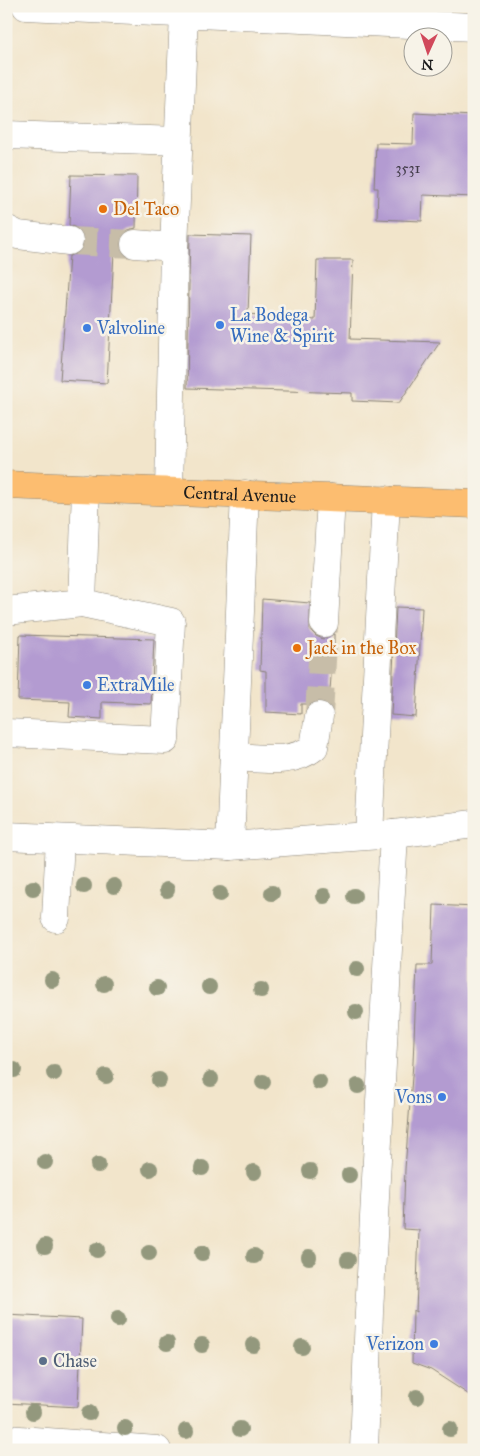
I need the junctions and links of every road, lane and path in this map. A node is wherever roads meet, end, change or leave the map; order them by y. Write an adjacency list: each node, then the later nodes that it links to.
1 (26, 6): 3 (street)
2 (223, 11): 3 (street); 4 (street)
3 (184, 14): 6 (street)
4 (474, 27)
5 (6, 135): 6 (street)
6 (178, 141): 10 (street)
7 (6, 229): 8 (street)
8 (69, 241)
9 (135, 244): 10 (street)
10 (174, 247): 13 (street)
11 (6, 485): 12 (main road, Central Avenue)
12 (86, 488): 13 (main road, Central Avenue); 18 (street)
13 (169, 491): 14 (main road, Central Avenue)
14 (245, 494): 15 (main road, Central Avenue); 23 (street)
15 (332, 498): 16 (main road, Central Avenue); 20 (street)
16 (386, 500): 17 (main road, Central Avenue); 25 (street)
17 (474, 504)
18 (82, 603): 19 (street); 22 (street)
19 (6, 611)
20 (324, 623)
21 (319, 716): 23 (street)
22 (6, 734)
23 (234, 756): 28 (street)
24 (474, 824): 25 (street)
25 (382, 834): 28 (street); 32 (street)
26 (6, 836): 27 (street)
27 (60, 839): 28 (street); 29 (street)
28 (230, 846)
29 (56, 918)
30 (6, 1439): 31 (street)
31 (157, 1450)
32 (364, 1450)

